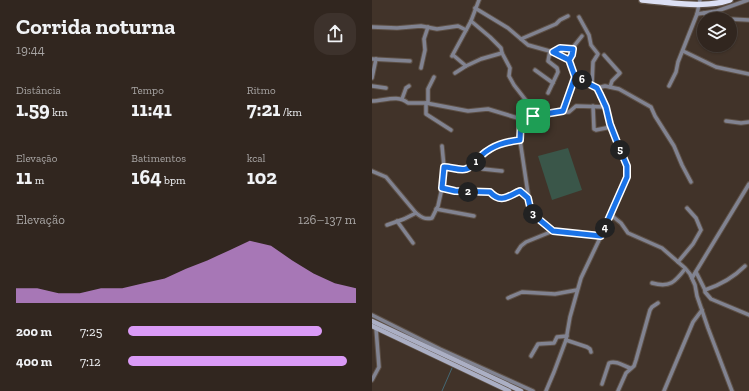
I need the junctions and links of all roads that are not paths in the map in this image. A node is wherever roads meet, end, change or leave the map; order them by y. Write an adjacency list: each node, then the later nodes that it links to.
1 (479, 0): 7 (street)
2 (642, 0): 5 (highway)
3 (730, 0): 6 (highway)
4 (748, 0): 9 (street)
5 (667, 1): 6 (highway)
6 (700, 2): 8 (street)
7 (475, 8): 15 (street); 20 (street)
8 (698, 12)
9 (713, 12)
10 (697, 14): 23 (street)
11 (568, 16): 20 (street)
12 (580, 17): 40 (street)
13 (737, 19): 14 (street)
14 (749, 20)
15 (471, 21): 18 (street); 24 (street)
16 (372, 27): 17 (street)
17 (428, 27): 18 (street); 30 (street)
18 (466, 30): 29 (street)
19 (582, 36): 21 (street)
20 (521, 39): 22 (street)
21 (573, 49): 22 (street); 27 (street)
22 (552, 51): 27 (street); 37 (street)
23 (682, 52): 33 (street); 41 (street)
24 (502, 53): 29 (street); 52 (street)
25 (604, 55): 42 (street)
26 (374, 59): 28 (street); 36 (street)
27 (569, 60): 35 (street)
28 (410, 61)
29 (466, 66): 32 (street)
30 (421, 68)
31 (535, 70): 37 (street)
32 (455, 73)
33 (749, 74)
34 (434, 76): 48 (street)
35 (575, 77): 40 (street); 51 (street)
36 (372, 78)
37 (553, 83): 45 (street)
38 (372, 86): 43 (street)
39 (409, 86): 46 (street)
40 (592, 86): 44 (street)
41 (669, 86)
42 (610, 87): 44 (street); 64 (street)
43 (386, 88)
44 (597, 88): 50 (street)
45 (548, 93)
46 (402, 99): 47 (street); 48 (street)
47 (372, 101)
48 (427, 103): 53 (street); 57 (street)
49 (593, 106): 50 (street); 51 (street); 56 (street)
50 (606, 107): 56 (street)
51 (563, 111): 52 (street)
52 (533, 116): 53 (street)
53 (521, 119): 58 (street)
54 (726, 121): 55 (street)
55 (749, 122)
56 (611, 127): 71 (street)
57 (451, 130)
58 (520, 140): 60 (street); 67 (street)
59 (442, 146): 61 (street)
60 (474, 166): 61 (street); 63 (street)
61 (444, 167): 66 (street)
62 (372, 171): 70 (street)
63 (502, 172)
64 (691, 182)
65 (749, 184): 82 (street)
66 (442, 188): 67 (street); 69 (street)
67 (528, 198): 75 (street)
68 (687, 208): 79 (street)
69 (436, 209): 70 (street); 72 (street)
70 (416, 213): 73 (street)
71 (611, 215): 76 (street); 79 (street)
72 (474, 216)
73 (397, 221): 74 (street); 77 (street)
74 (387, 225)
75 (553, 231): 76 (street); 78 (street)
76 (601, 236): 85 (street)
77 (413, 243)
78 (517, 252)
79 (678, 262): 81 (street)
80 (745, 266): 86 (street)
81 (685, 269): 83 (street); 84 (street)
82 (696, 272): 83 (street); 86 (street)
83 (692, 278): 89 (street)
84 (652, 283)
85 (577, 290): 87 (street); 94 (street)
86 (705, 290): 91 (street)
87 (508, 298)
88 (658, 303): 97 (street)
89 (702, 310): 105 (street); 106 (street)
90 (372, 314): 102 (street)
91 (749, 315)
92 (372, 321): 101 (main road)
93 (374, 328): 98 (street); 100 (main road)
94 (566, 338): 95 (street); 96 (street); 103 (street)
95 (591, 352)
96 (531, 356)
97 (630, 368): 99 (street); 104 (street)
98 (372, 380)
99 (602, 384)
100 (509, 391)
101 (521, 391)
102 (533, 391)
103 (546, 391)
104 (618, 391)
105 (664, 391)
106 (732, 391)

